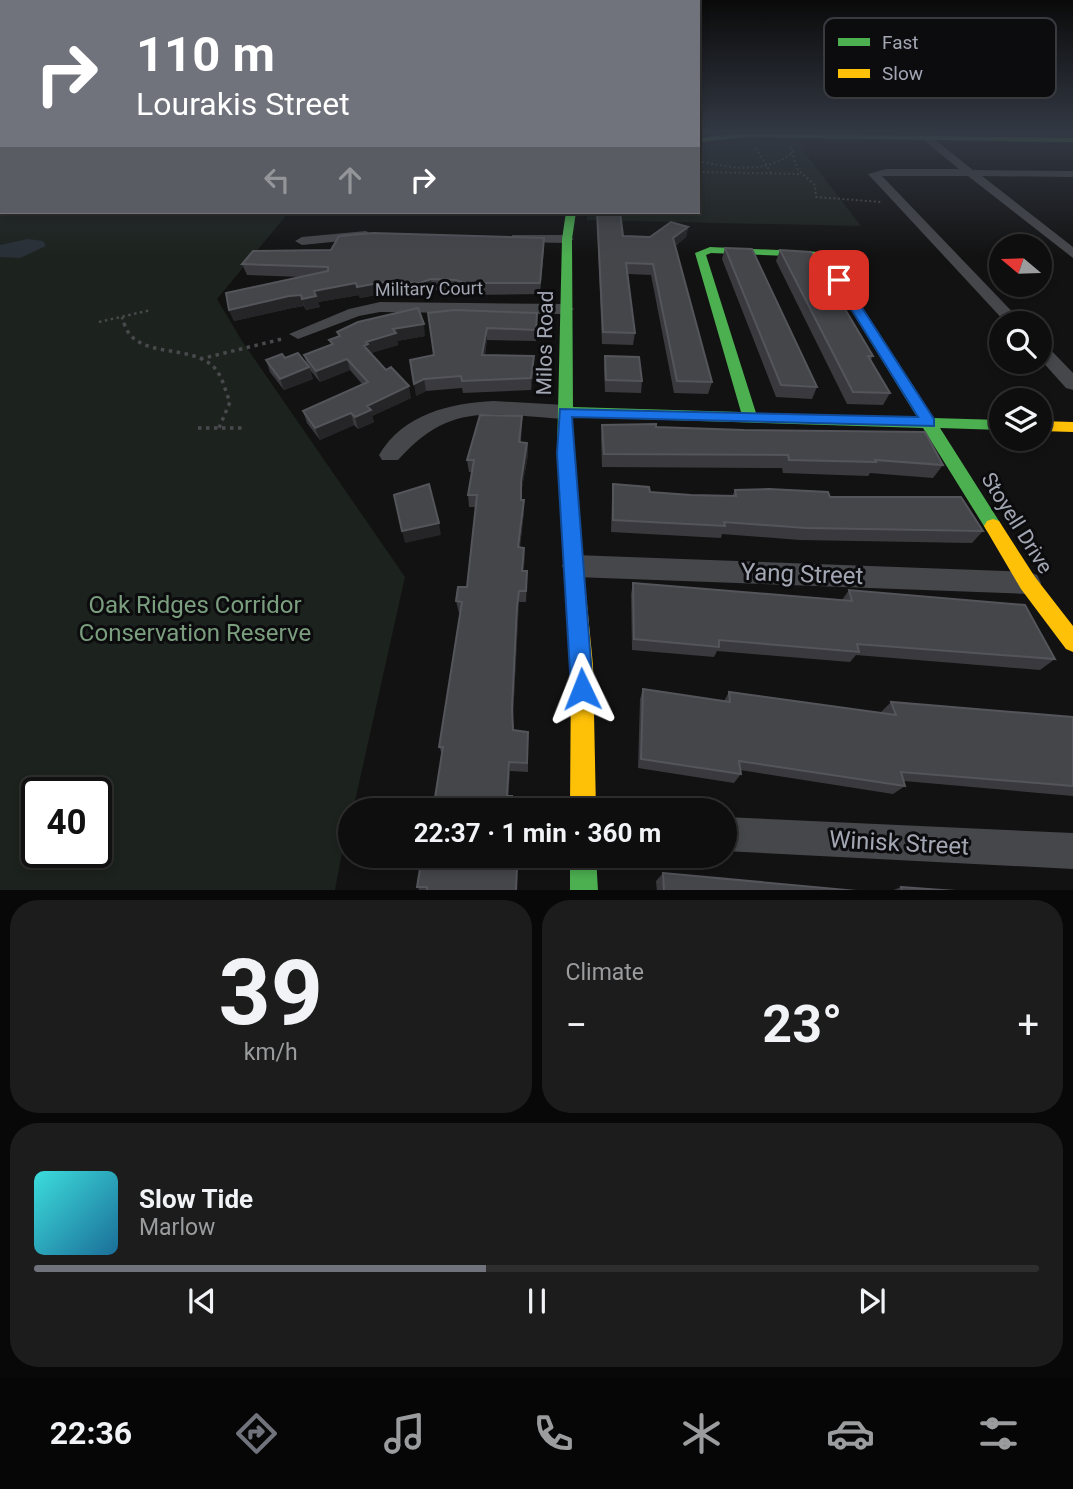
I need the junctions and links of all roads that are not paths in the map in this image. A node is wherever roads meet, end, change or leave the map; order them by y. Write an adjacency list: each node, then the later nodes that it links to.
1 (970, 173): 10 (street)
2 (875, 174): 12 (street)
3 (1025, 174): 4 (street)
4 (1073, 174)
5 (571, 214): 8 (street, Milos Road)
6 (384, 235): 9 (street)
7 (507, 237): 8 (street)
8 (568, 239): 11 (street, Milos Road)
9 (302, 241)
10 (1073, 254)
11 (566, 309): 13 (street, Military Court); 16 (street, Milos Road)
12 (1004, 311)
13 (298, 334)
14 (1052, 362): 15 (street)
15 (1073, 384)
16 (565, 412): 17 (street); 22 (street); 23 (street, Milos Road)
17 (750, 417): 18 (street); 18 (street, Stoyell Drive)
18 (929, 423): 19 (street); 24 (street, Stoyell Drive)
19 (989, 425)
20 (1052, 426): 21 (street)
21 (1073, 427)
22 (390, 455)
23 (575, 566): 24 (street, Yang Street); 26 (street, Milos Road)
24 (1028, 583): 25 (street, Stoyell Drive)
25 (1073, 642)
26 (583, 798)
27 (737, 835): 28 (street, Winisk Street)
28 (1073, 851)
29 (583, 868): 30 (street)
30 (584, 890)

